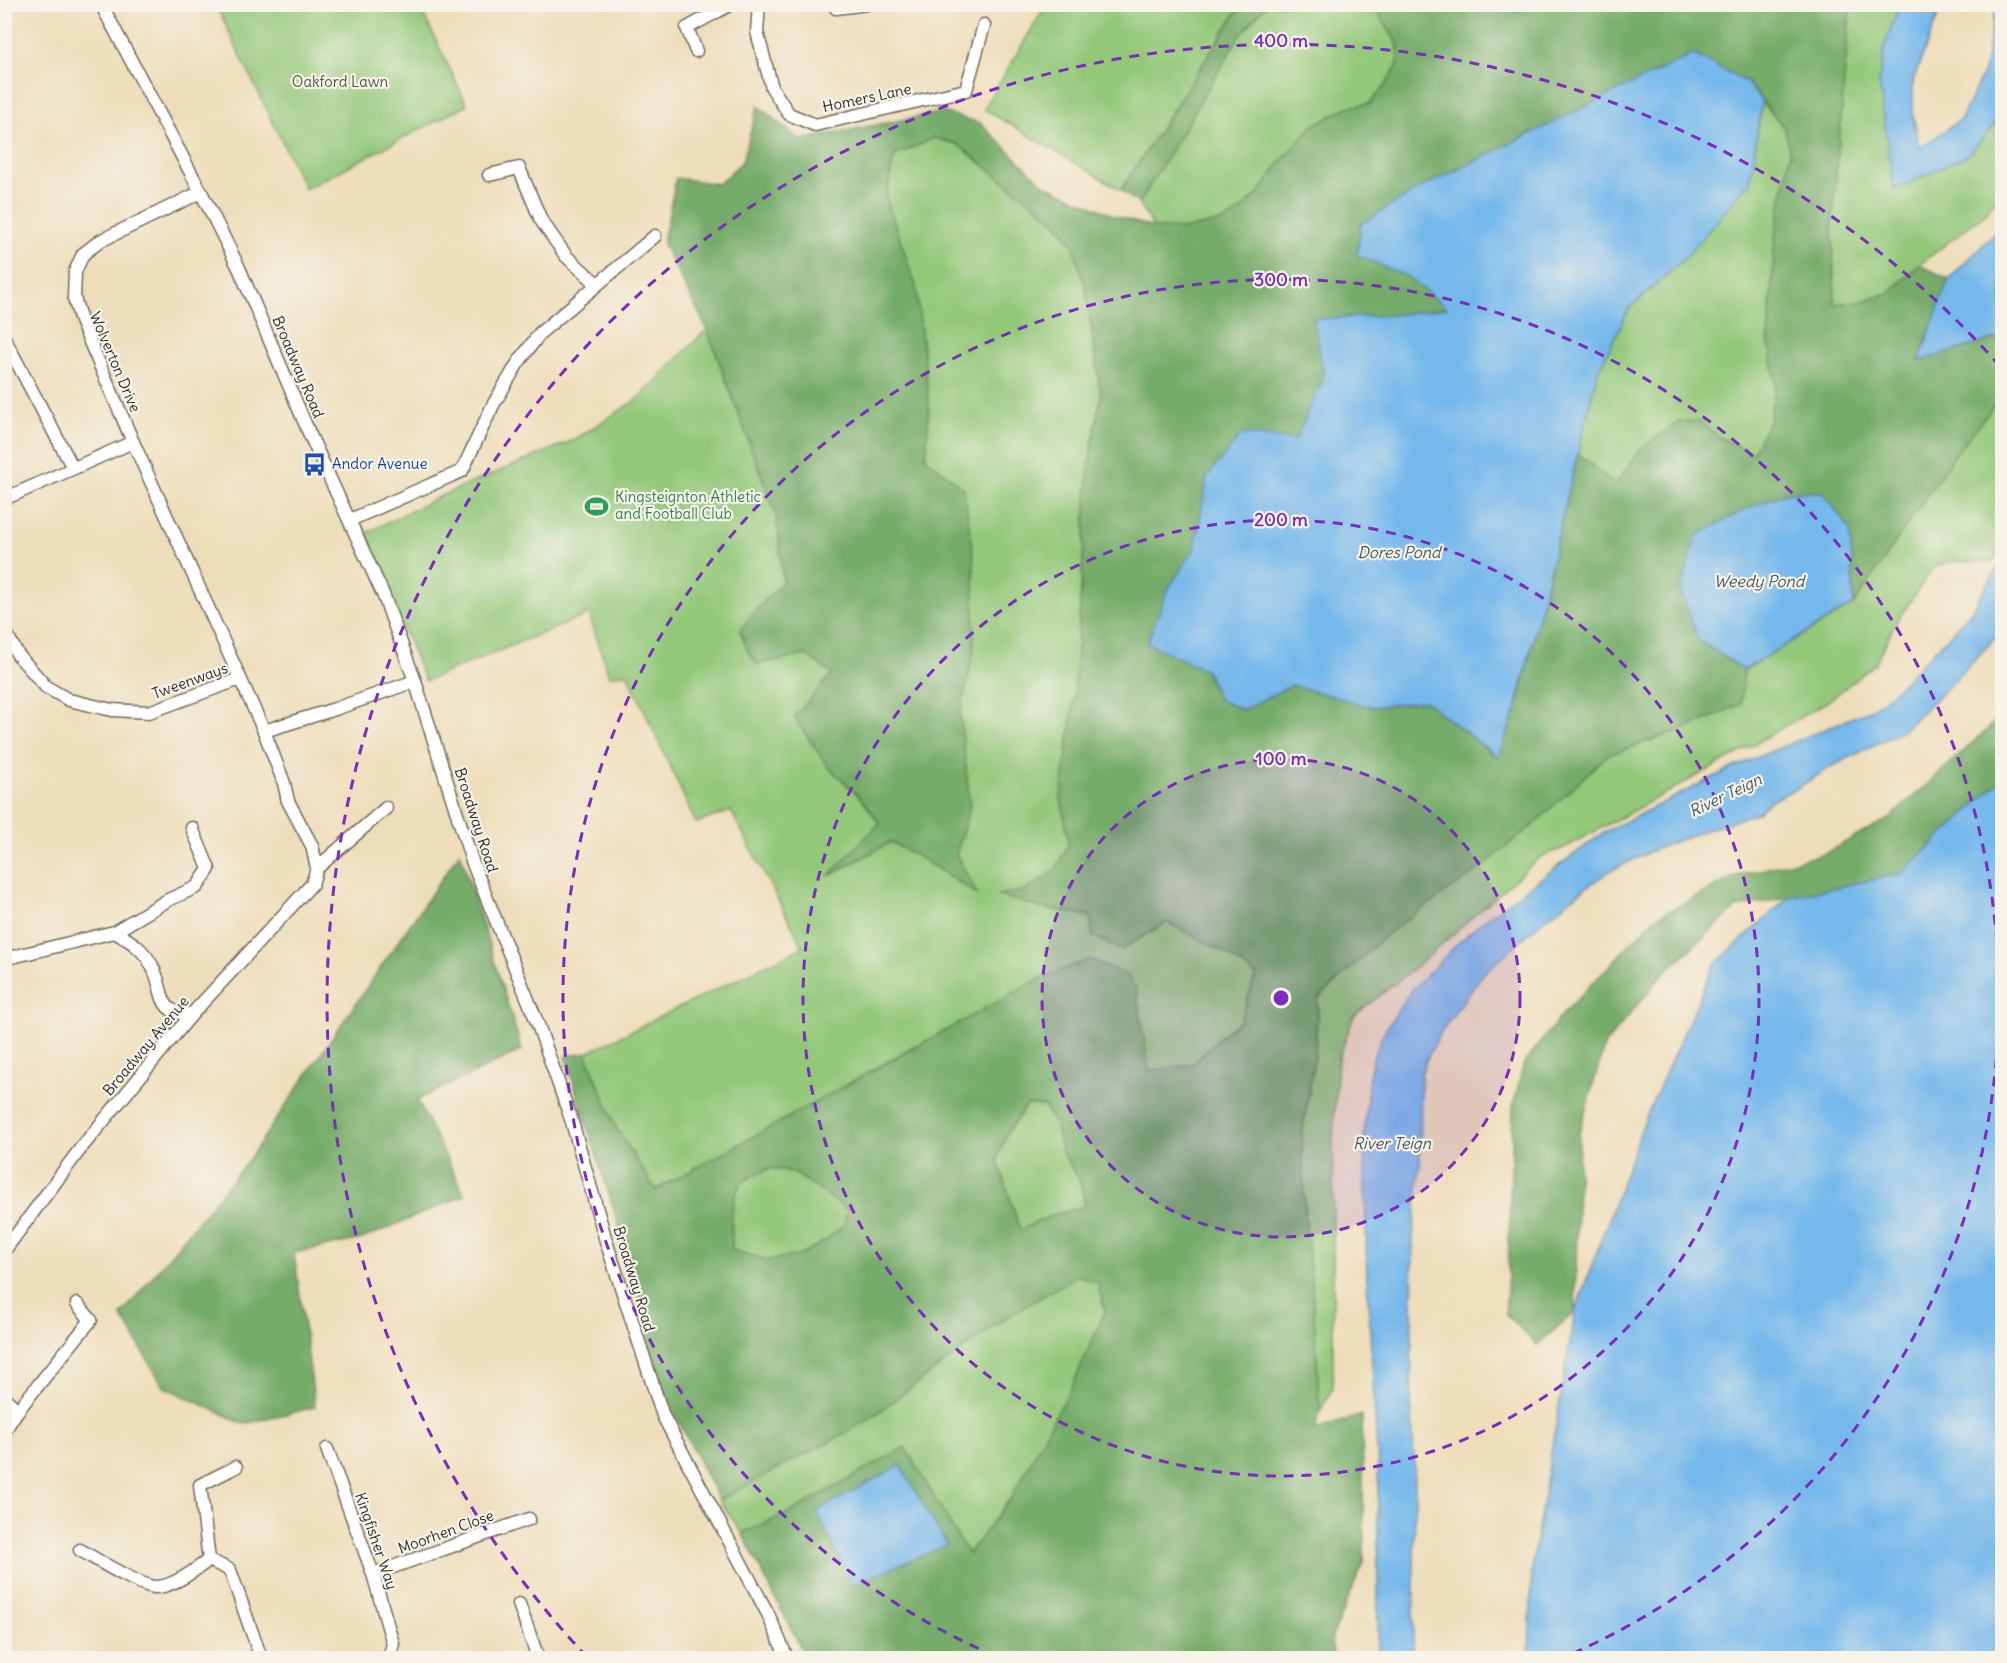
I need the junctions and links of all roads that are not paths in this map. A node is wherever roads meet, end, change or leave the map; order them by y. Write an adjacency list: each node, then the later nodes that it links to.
1 (100, 4): 9 (street, Broadway Road)
2 (731, 4): 7 (street)
3 (759, 4): 6 (street, Homers Lane)
4 (867, 4): 5 (street)
5 (836, 8)
6 (984, 25)
7 (696, 51)
8 (489, 175): 11 (street)
9 (201, 192): 13 (street, Wolverton Drive); 16 (street, Broadway Road)
10 (655, 236): 11 (street)
11 (596, 283): 16 (street)
12 (4, 338): 14 (street)
13 (133, 442): 14 (street); 18 (street, Tweenways)
14 (73, 468): 15 (street)
15 (4, 500)
16 (350, 520): 19 (street, Broadway Road)
17 (4, 630): 18 (street, Tweenways)
18 (240, 679): 20 (street, Tweenways)
19 (416, 681): 20 (street); 42 (street, Broadway Road)
20 (264, 730): 23 (street)
21 (386, 808): 23 (street, Broadway Avenue)
22 (192, 828): 24 (street)
23 (317, 868): 26 (street, Broadway Avenue)
24 (114, 932): 25 (street); 26 (street)
25 (4, 959)
26 (192, 1014): 27 (street, Broadway Avenue)
27 (4, 1251)
28 (77, 1304): 30 (street)
29 (4, 1398): 30 (street)
30 (18, 1410): 31 (street)
31 (4, 1431)
32 (327, 1449): 37 (street, Kingfisher Way)
33 (236, 1467): 36 (street)
34 (529, 1519): 37 (street, Moorhen Close)
35 (80, 1550): 36 (street)
36 (209, 1560): 39 (street)
37 (373, 1574): 40 (street, Kingfisher Way)
38 (519, 1604): 41 (street)
39 (261, 1659)
40 (389, 1659)
41 (538, 1659)
42 (787, 1659)

